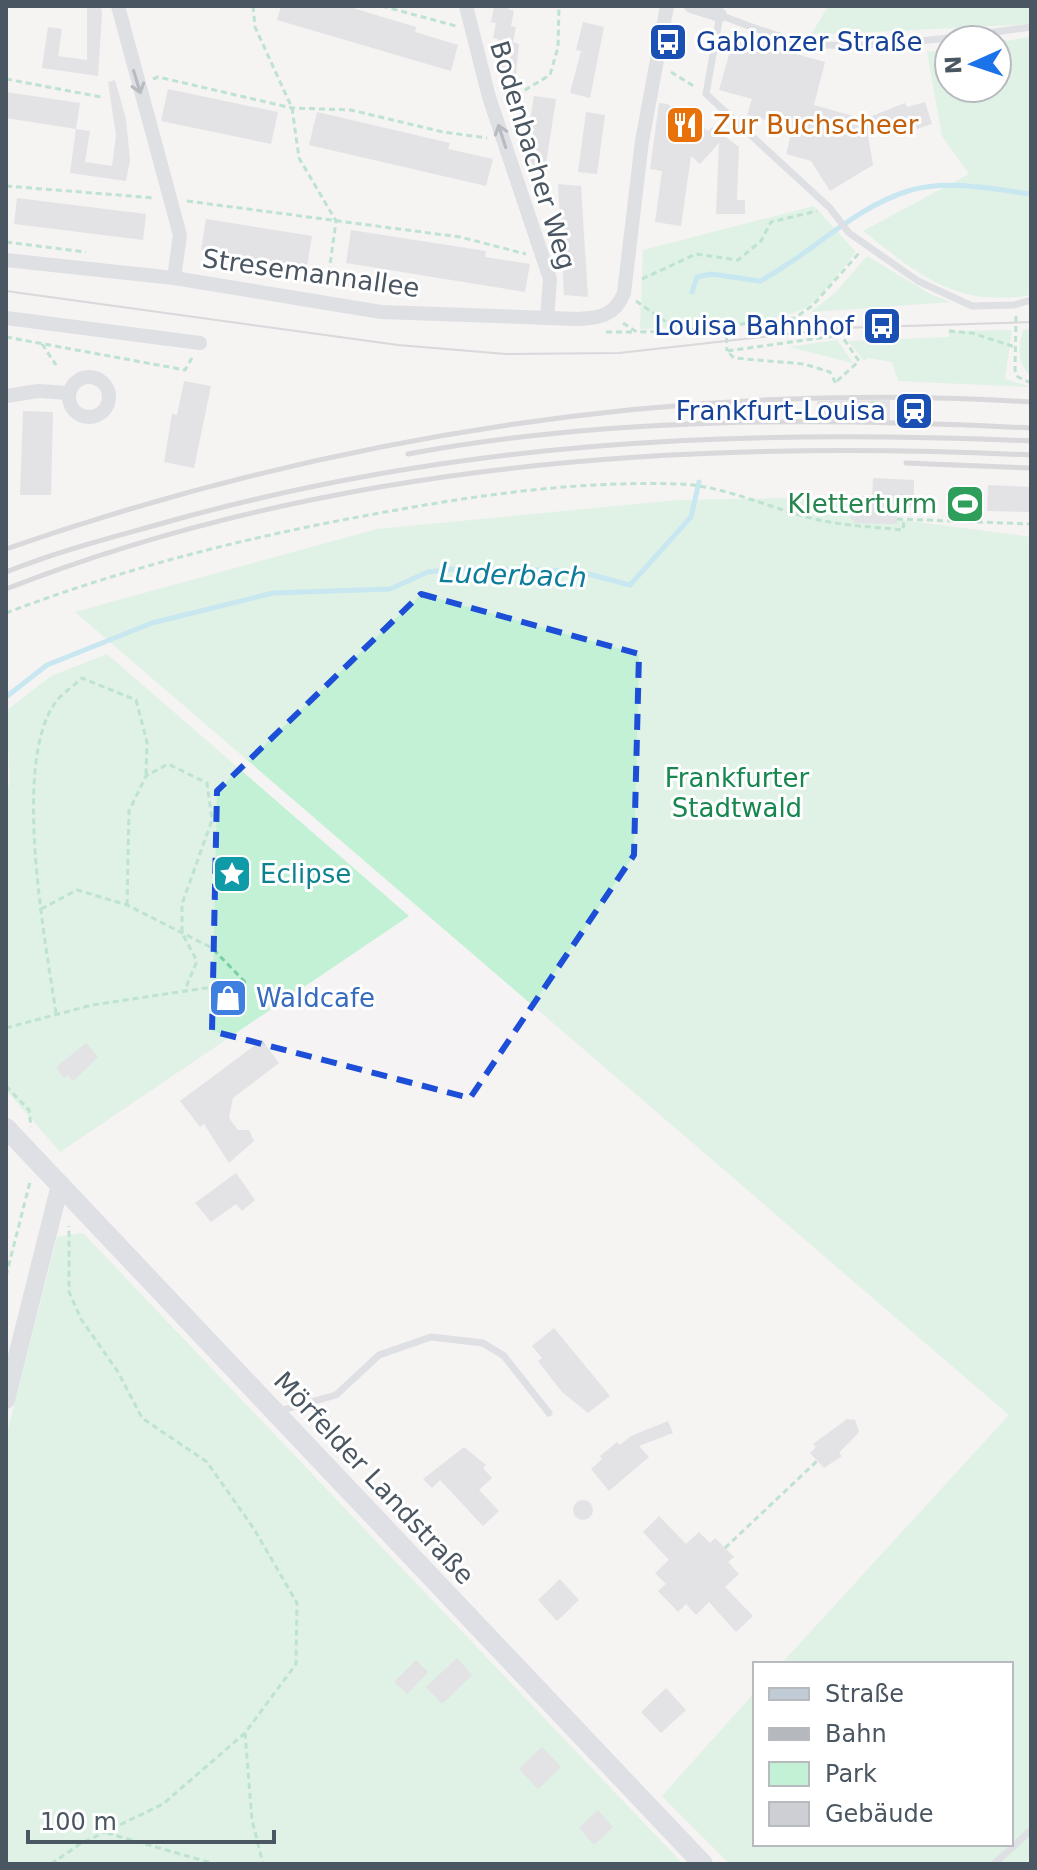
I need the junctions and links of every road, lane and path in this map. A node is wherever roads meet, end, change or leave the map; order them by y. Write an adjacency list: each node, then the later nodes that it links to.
1 (118, 6): 13 (street, one-way to 13)
2 (253, 6): 17 (path)
3 (382, 6): 10 (path)
4 (466, 6): 10 (street, Bodenbacher Weg)
5 (559, 6): 16 (path)
6 (667, 6): 32 (street)
7 (691, 6): 8 (street)
8 (720, 15): 9 (lane); 14 (lane)
9 (1031, 27)
10 (470, 30): 16 (street, Bodenbacher Weg)
11 (664, 68): 14 (path)
12 (6, 79): 15 (path)
13 (138, 85): 17 (path); 20 (street)
14 (706, 94): 21 (lane)
15 (101, 97)
16 (489, 97): 18 (street, Bodenbacher Weg, one-way to 16)
17 (292, 108): 18 (path); 22 (path)
18 (502, 137): 24 (street, Bodenbacher Weg)
19 (6, 186): 20 (path)
20 (171, 199): 22 (path); 26 (street)
21 (830, 208): 23 (lane); 27 (path)
22 (336, 221): 24 (path); 28 (path)
23 (865, 246): 31 (lane); 35 (path)
24 (542, 257): 34 (street, Bodenbacher Weg)
25 (6, 260): 26 (street, Stresemannallee)
26 (174, 278): 34 (street, Stresemannallee)
27 (639, 281)
28 (327, 287)
29 (637, 291): 36 (path)
30 (1031, 300): 31 (lane)
31 (1014, 305): 43 (path)
32 (610, 314): 34 (street, Stresemannallee); 39 (path)
33 (6, 318): 41 (street)
34 (547, 318)
35 (726, 327): 36 (path); 44 (path)
36 (679, 331): 39 (path)
37 (949, 331): 43 (path)
38 (606, 332): 39 (path)
39 (637, 332)
40 (6, 337): 42 (path)
41 (200, 343): 42 (path)
42 (42, 344): 45 (path)
43 (1016, 347): 46 (path)
44 (727, 351): 44 (path)
45 (56, 365)
46 (1031, 383)
47 (68, 393): 48 (street)
48 (6, 396)
49 (873, 401): 50 (path)
50 (873, 419)
51 (897, 519): 52 (path)
52 (904, 520): 53 (path); 54 (path)
53 (1031, 524)
54 (6, 613)
55 (146, 776): 56 (path); 57 (path); 58 (path)
56 (127, 905): 57 (path); 58 (path)
57 (41, 909): 60 (path)
58 (182, 933): 59 (path); 59 (path)
59 (184, 992): 60 (path)
60 (56, 1013): 61 (path)
61 (6, 1028)
62 (6, 1086): 63 (path)
63 (16, 1138): 65 (main road, Mörfelder Landstraße)
64 (30, 1182): 67 (path)
65 (60, 1185): 68 (street); 69 (main road, Mörfelder Landstraße)
66 (69, 1227): 73 (path)
67 (6, 1276)
68 (6, 1400)
69 (277, 1412): 70 (lane); 79 (main road, Mörfelder Landstraße)
70 (549, 1413)
71 (817, 1461): 72 (path)
72 (725, 1548)
73 (245, 1733): 75 (path); 78 (path)
74 (1031, 1830): 80 (lane)
75 (104, 1832): 76 (path); 77 (path)
76 (51, 1864)
77 (215, 1864)
78 (263, 1864)
79 (703, 1864)
80 (994, 1864)

